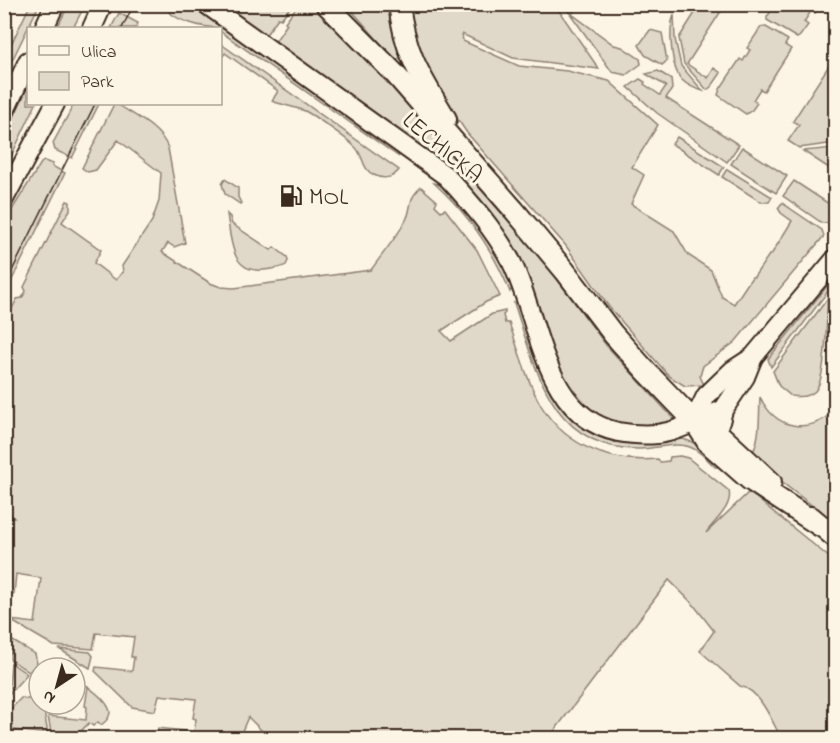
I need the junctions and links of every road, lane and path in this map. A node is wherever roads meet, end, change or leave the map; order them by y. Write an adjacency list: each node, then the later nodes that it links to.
1 (55, 4): 6 (street)
2 (103, 4): 7 (street)
3 (206, 4): 16 (street, LECHICKA)
4 (326, 4): 11 (main road, LECHICKA)
5 (399, 4): 11 (main road)
6 (44, 27)
7 (92, 27)
8 (27, 63): 10 (street)
9 (54, 105): 12 (street)
10 (4, 113)
11 (474, 165): 16 (main road, LECHICKA)
12 (4, 199)
13 (836, 258): 14 (street)
14 (753, 357): 15 (street); 16 (street)
15 (723, 410): 16 (street); 17 (street)
16 (694, 421): 17 (main road, LECHICKA); 18 (main road, LECHICKA)
17 (717, 432): 18 (main road, LECHICKA)
18 (828, 532)

